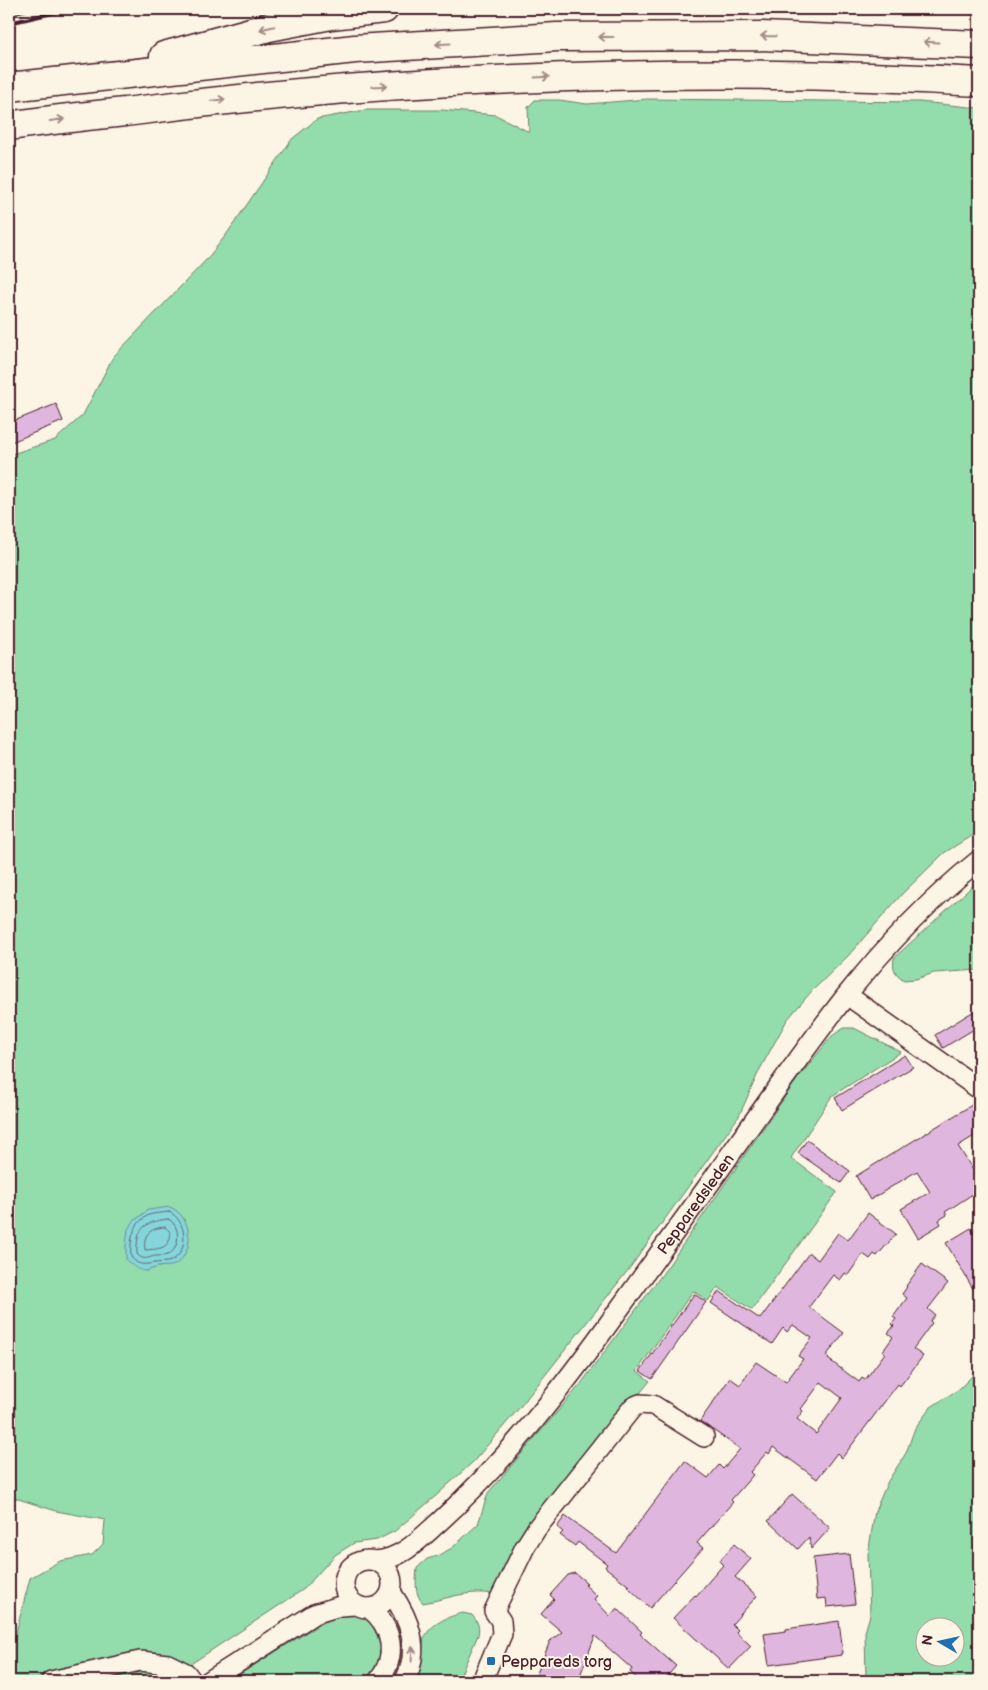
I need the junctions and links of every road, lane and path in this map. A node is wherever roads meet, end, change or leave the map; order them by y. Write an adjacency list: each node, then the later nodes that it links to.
1 (384, 9): 3 (highway, one-way to 3)
2 (979, 45): 3 (highway, one-way to 3)
3 (87, 77): 5 (highway)
4 (979, 82): 6 (highway, one-way to 4)
5 (9, 87)
6 (9, 126)
7 (979, 860): 8 (street, Pepparedsleden)
8 (847, 995): 9 (street); 11 (street, Pepparedsleden)
9 (979, 1089)
10 (704, 1437): 22 (street)
11 (410, 1548): 12 (street, Pepparedsleden); 14 (street, Pepparedsleden)
12 (376, 1561): 13 (street); 14 (street)
13 (346, 1573): 15 (street); 16 (street)
14 (392, 1588): 15 (street); 21 (street, one-way to 14)
15 (362, 1607): 16 (street); 20 (street)
16 (314, 1614): 19 (street)
17 (51, 1681): 18 (street)
18 (192, 1681)
19 (209, 1681)
20 (378, 1681)
21 (405, 1681)
22 (482, 1681)

